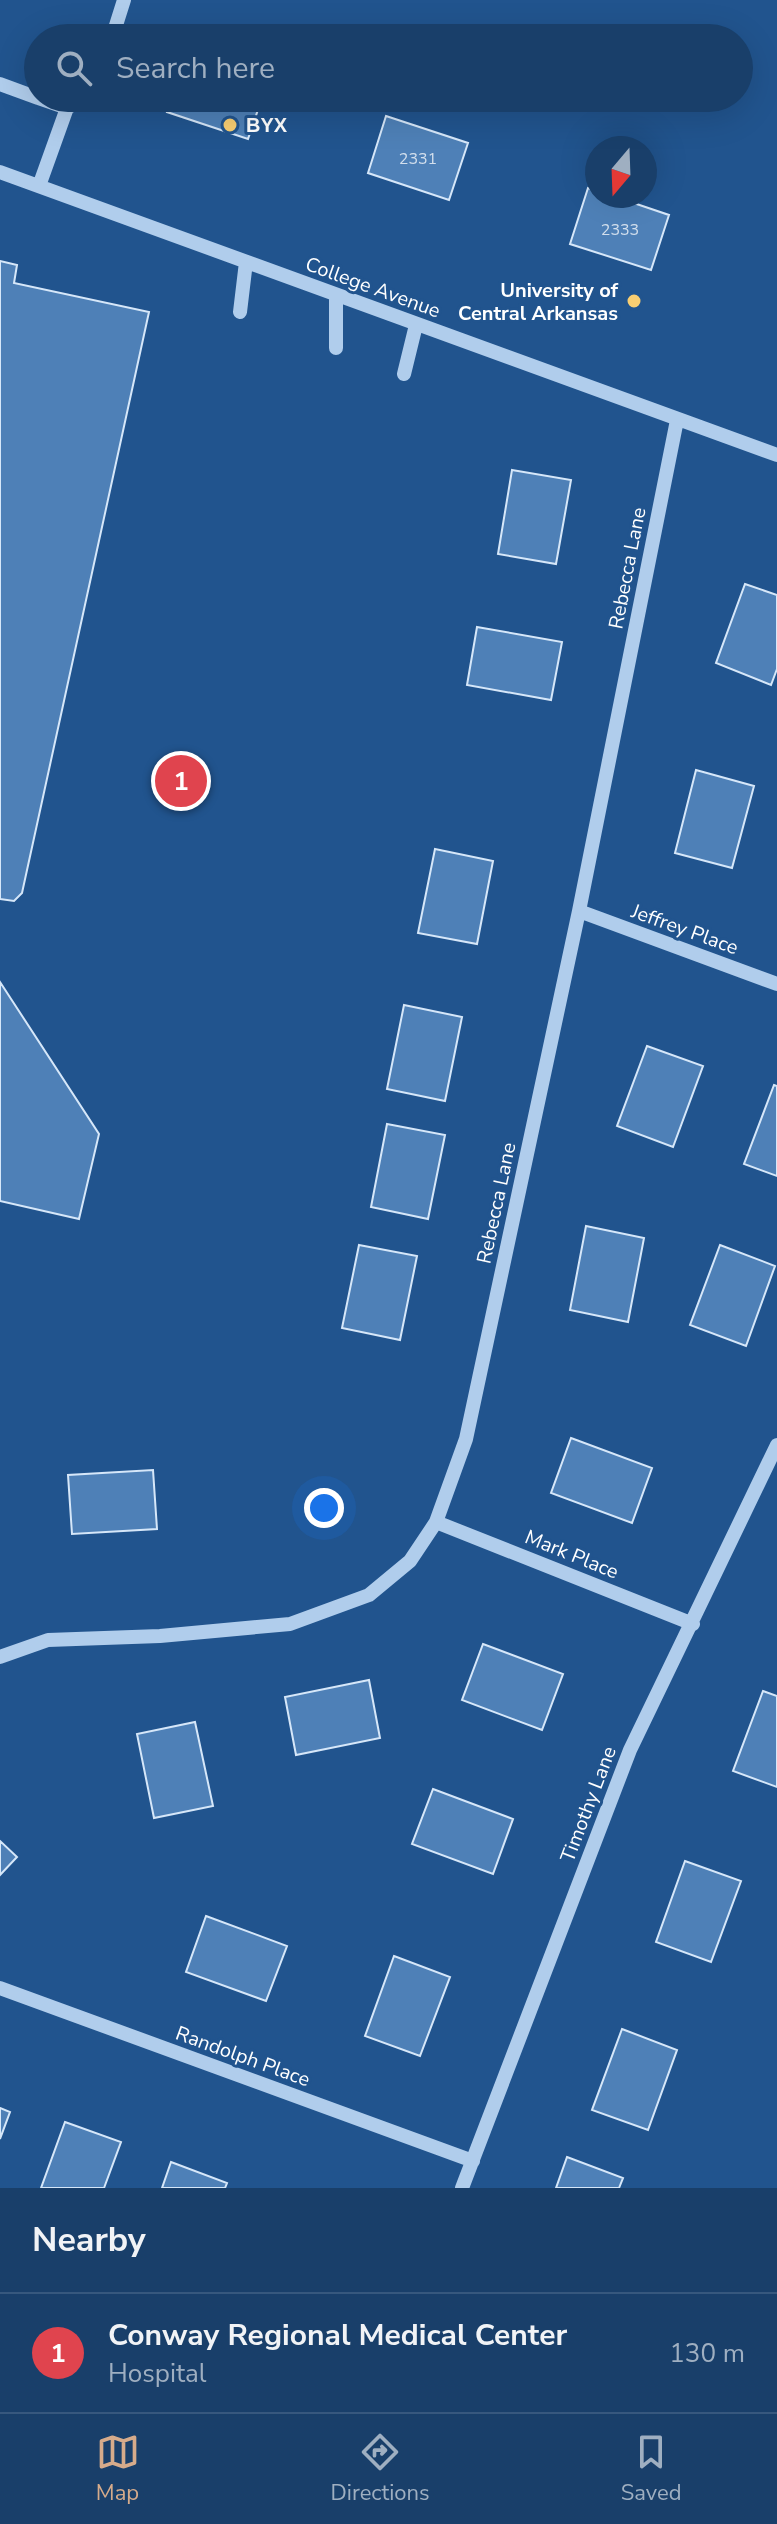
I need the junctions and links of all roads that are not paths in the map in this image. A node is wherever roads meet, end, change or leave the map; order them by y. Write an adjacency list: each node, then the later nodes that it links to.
1 (124, 0): 2 (street)
2 (116, 24)
3 (0, 84): 4 (street)
4 (24, 93)
5 (66, 112): 7 (street)
6 (0, 172): 7 (street, College Avenue)
7 (39, 186): 8 (street, College Avenue)
8 (246, 262): 9 (street, College Avenue); 10 (street)
9 (336, 296): 11 (street, College Avenue); 12 (street)
10 (240, 312)
11 (416, 325): 13 (street); 14 (street, College Avenue)
12 (336, 348)
13 (404, 374)
14 (677, 420): 15 (street, College Avenue); 16 (street, Rebecca Lane)
15 (777, 455)
16 (579, 911): 17 (street, Jeffrey Place); 19 (street, Rebecca Lane)
17 (777, 984)
18 (777, 1445): 20 (street, Timothy Lane)
19 (436, 1522): 20 (street, Mark Place); 21 (street, Rebecca Lane)
20 (693, 1624): 23 (street, Timothy Lane)
21 (0, 1657)
22 (0, 1988): 23 (street, Randolph Place)
23 (473, 2161): 24 (street, Timothy Lane)
24 (462, 2188)

